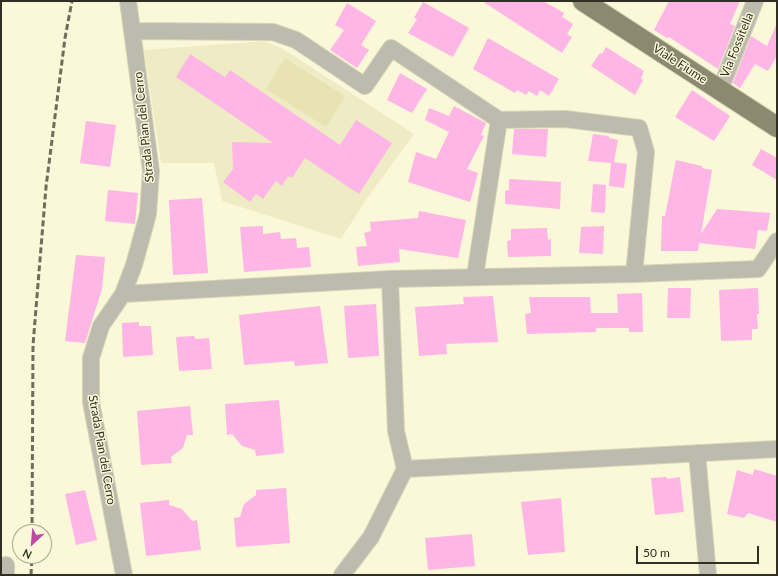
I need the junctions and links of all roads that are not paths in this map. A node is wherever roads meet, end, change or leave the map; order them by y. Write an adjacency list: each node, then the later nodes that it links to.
1 (128, 1): 4 (street, Strada Pian del Cerro)
2 (583, 1): 5 (main road, Viale Fiume)
3 (755, 1): 5 (street, Via Fossitella)
4 (132, 32): 6 (street); 12 (street, Strada Pian del Cerro)
5 (720, 90): 7 (main road, Viale Fiume)
6 (499, 120): 9 (street); 10 (street)
7 (777, 127)
8 (777, 241): 9 (street)
9 (634, 274): 10 (street)
10 (475, 276): 11 (street)
11 (390, 279): 12 (street); 15 (street)
12 (123, 294): 16 (street, Strada Pian del Cerro)
13 (777, 449): 14 (street)
14 (697, 453): 15 (street); 18 (street)
15 (405, 469): 17 (street)
16 (124, 575)
17 (342, 575)
18 (708, 575)

